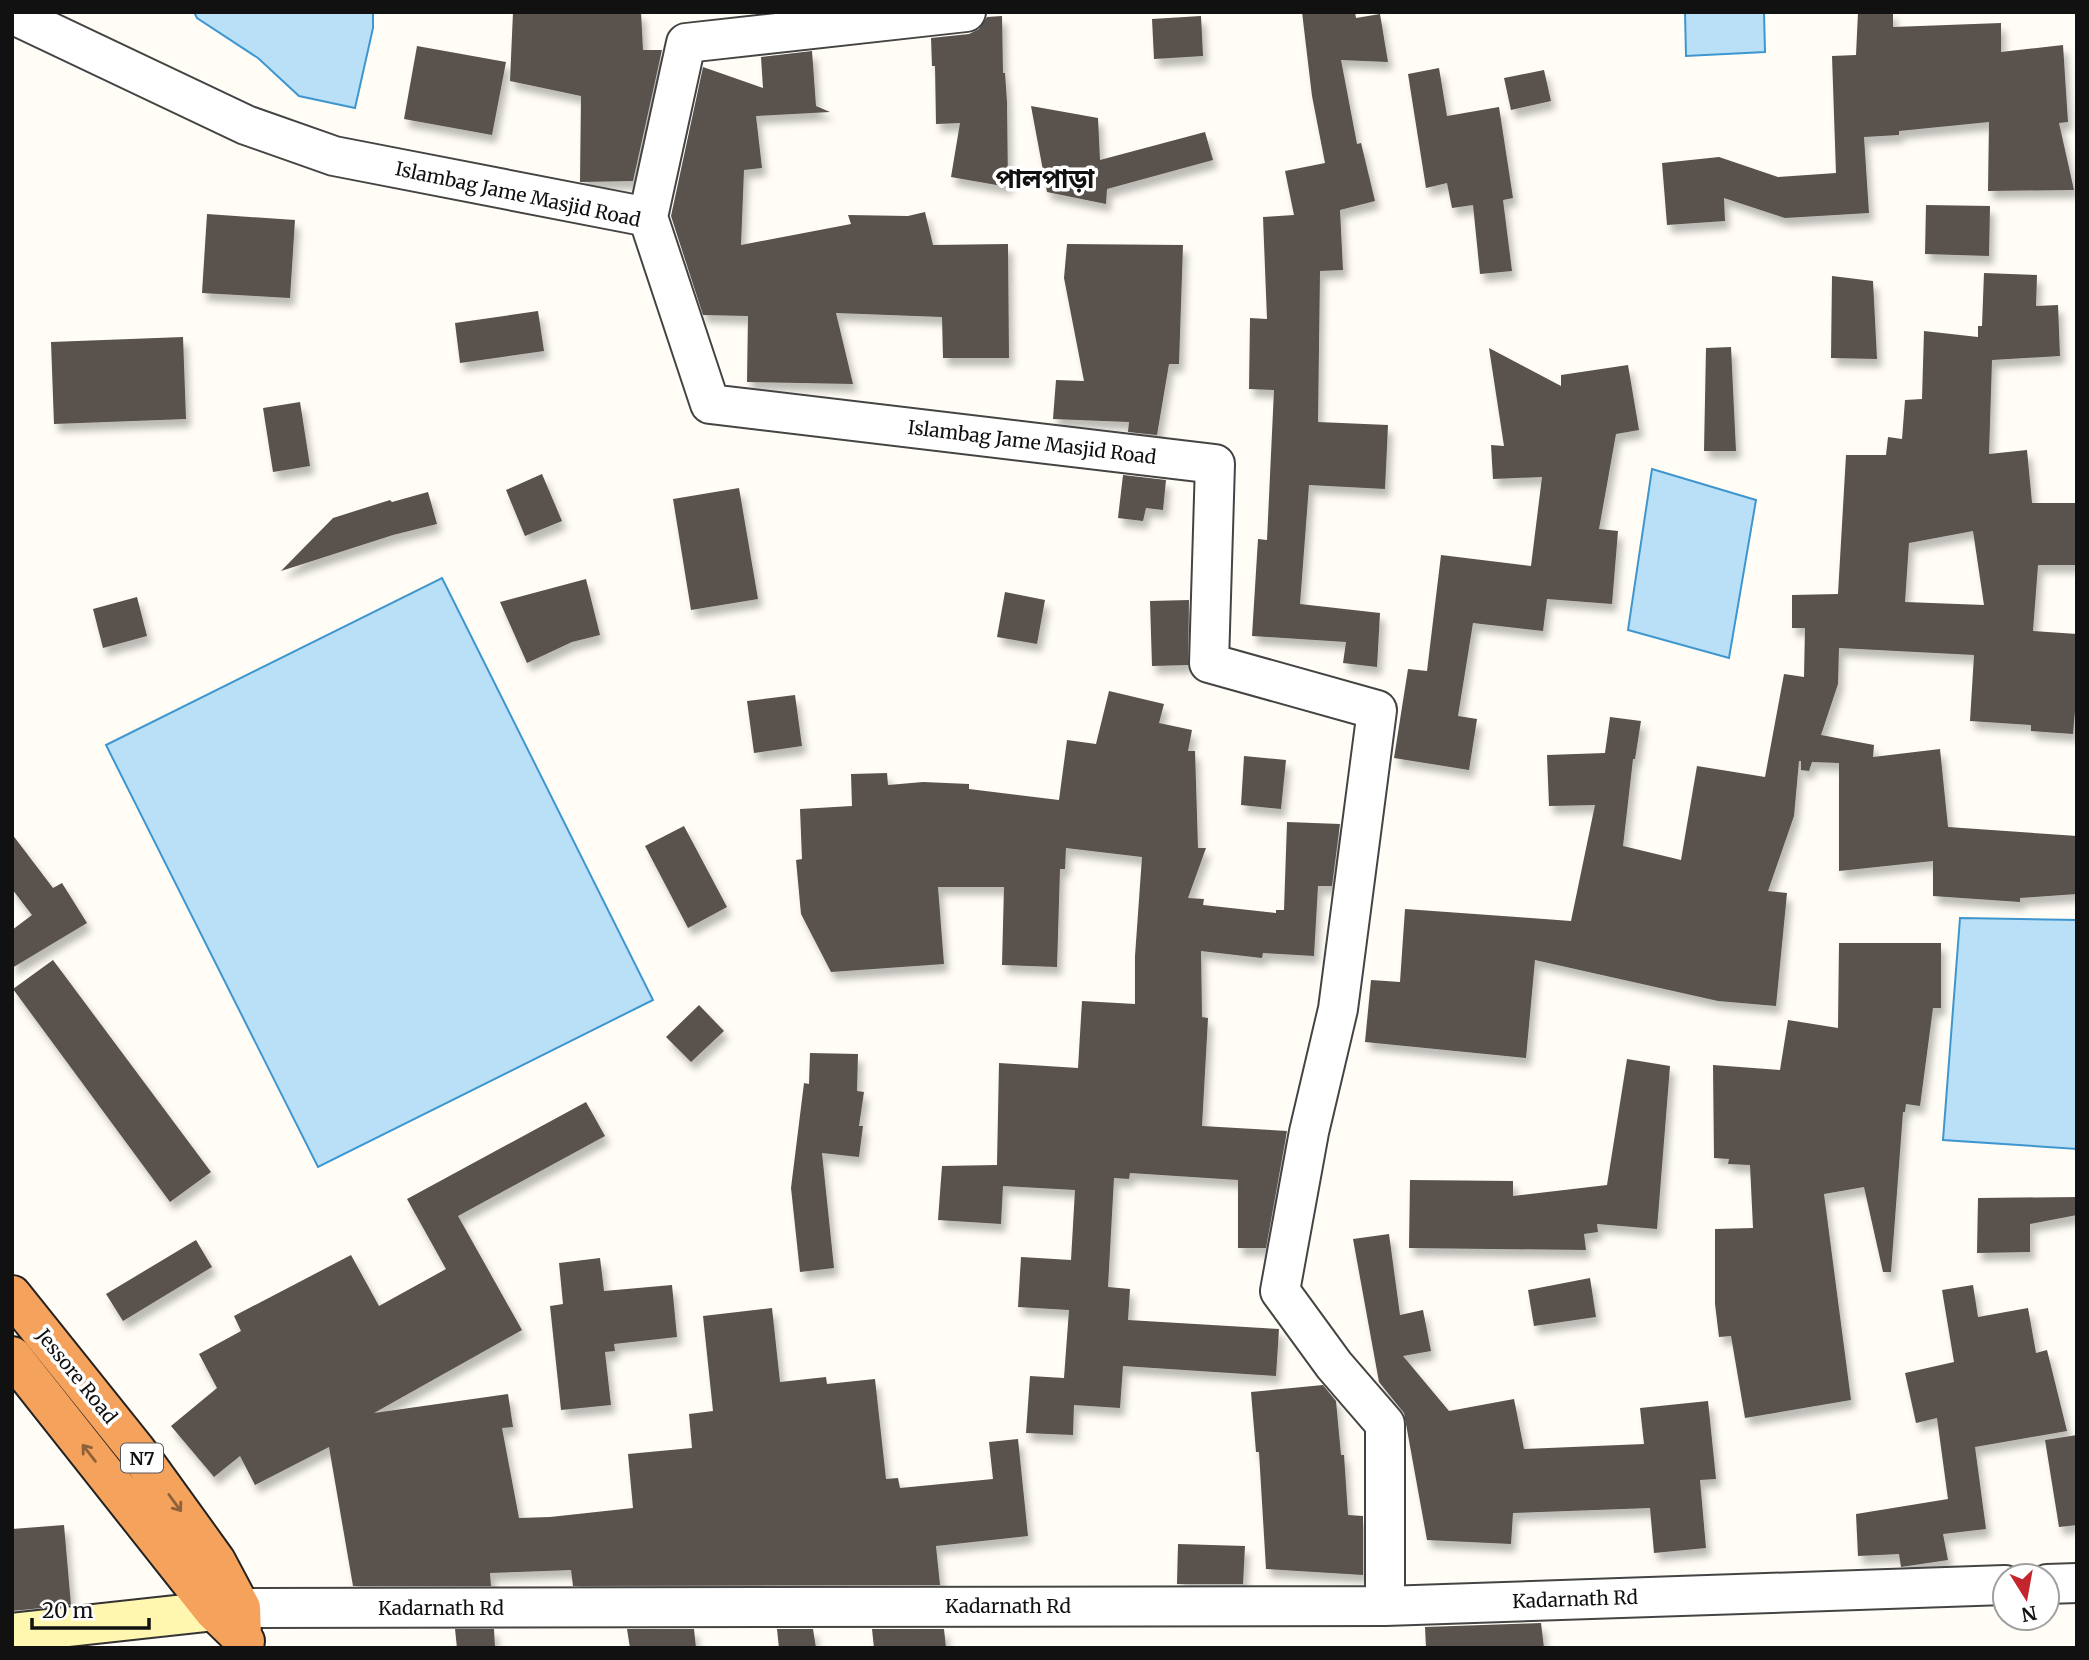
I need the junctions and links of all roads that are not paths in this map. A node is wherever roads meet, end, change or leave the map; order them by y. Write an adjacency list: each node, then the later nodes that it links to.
1 (965, 12): 3 (street)
2 (12, 14): 3 (street, Islambag Jame Masjid Road)
3 (648, 217): 7 (street, Islambag Jame Masjid Road)
4 (12, 1295): 8 (highway, Jessore Road / N7, one-way to 8)
5 (12, 1356): 8 (highway, Jessore Road / N7, one-way to 5)
6 (1991, 1585): 7 (street, Kadarnath Rd)
7 (1385, 1606): 8 (street, Kadarnath Rd)
8 (236, 1625): 9 (main road, Kadarnath Rd)
9 (12, 1633)

